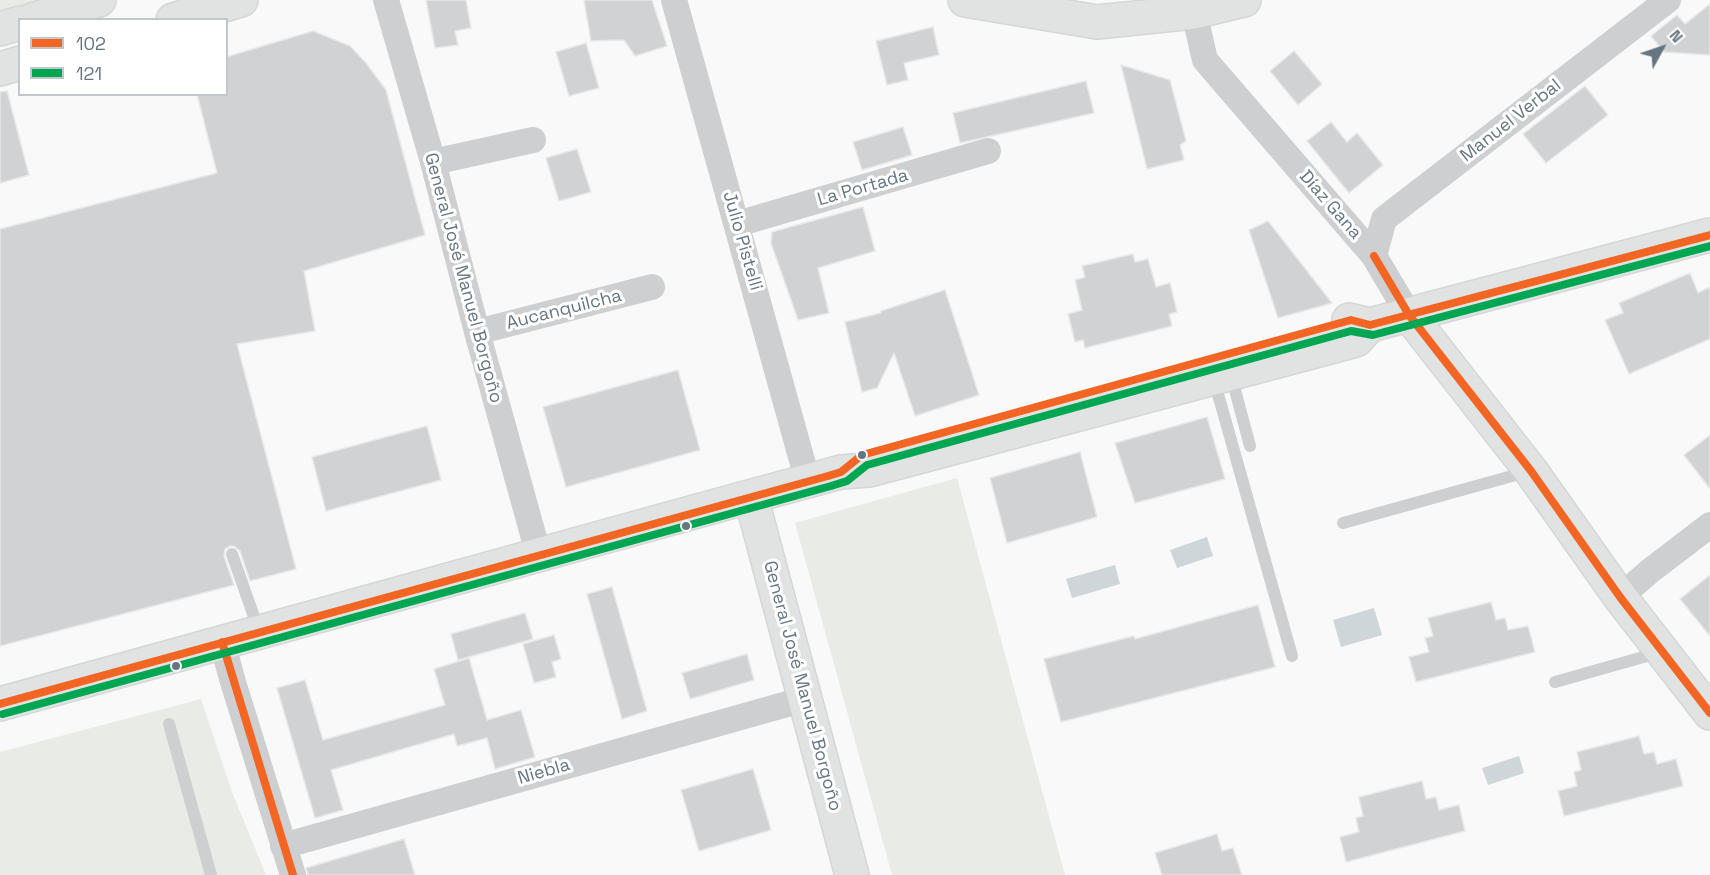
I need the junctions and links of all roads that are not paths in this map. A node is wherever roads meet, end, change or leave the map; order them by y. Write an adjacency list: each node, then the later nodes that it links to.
1 (99, 0): 9 (main road)
2 (241, 0): 10 (main road)
3 (386, 0): 17 (street, General José Manuel Borgoño)
4 (674, 0): 18 (street, Julio Pistelli)
5 (965, 0): 8 (main road)
6 (1244, 0): 8 (main road)
7 (1668, 0): 20 (street, Manuel Verbal)
8 (1194, 12): 20 (street, Díaz Gana)
9 (39, 18)
10 (180, 18)
11 (18, 24): 12 (main road)
12 (0, 29)
13 (18, 64): 14 (main road)
14 (0, 69)
15 (533, 140): 17 (street)
16 (988, 151): 18 (street, La Portada)
17 (433, 162): 24 (street, General José Manuel Borgoño)
18 (737, 225): 29 (street, Julio Pistelli)
19 (1710, 235): 22 (main road)
20 (1374, 256): 22 (street, Díaz Gana)
21 (652, 287): 24 (street, Aucanquilcha)
22 (1409, 315): 23 (main road); 27 (main road, Díaz Gana)
23 (1370, 325): 25 (main road); 28 (main road)
24 (477, 332): 34 (street, General José Manuel Borgoño)
25 (1222, 376): 26 (lane); 28 (main road); 39 (lane)
26 (1250, 446)
27 (1531, 471): 31 (lane); 35 (main road, Díaz Gana)
28 (841, 472): 29 (main road)
29 (808, 482): 30 (main road)
30 (751, 497): 34 (main road); 41 (main road, General José Manuel Borgoño)
31 (1343, 523)
32 (1710, 525): 35 (street)
33 (232, 554): 36 (lane)
34 (539, 556): 36 (main road)
35 (1620, 597): 38 (main road, Díaz Gana)
36 (259, 632): 37 (main road)
37 (222, 642): 42 (main road); 45 (street)
38 (1662, 652): 40 (lane); 43 (main road, Díaz Gana)
39 (1292, 656)
40 (1555, 682)
41 (805, 699): 45 (street, Niebla); 48 (main road, General José Manuel Borgoño)
42 (0, 704)
43 (1710, 713)
44 (169, 724): 46 (lane)
45 (283, 846): 47 (street)
46 (211, 875)
47 (293, 875)
48 (852, 875)

